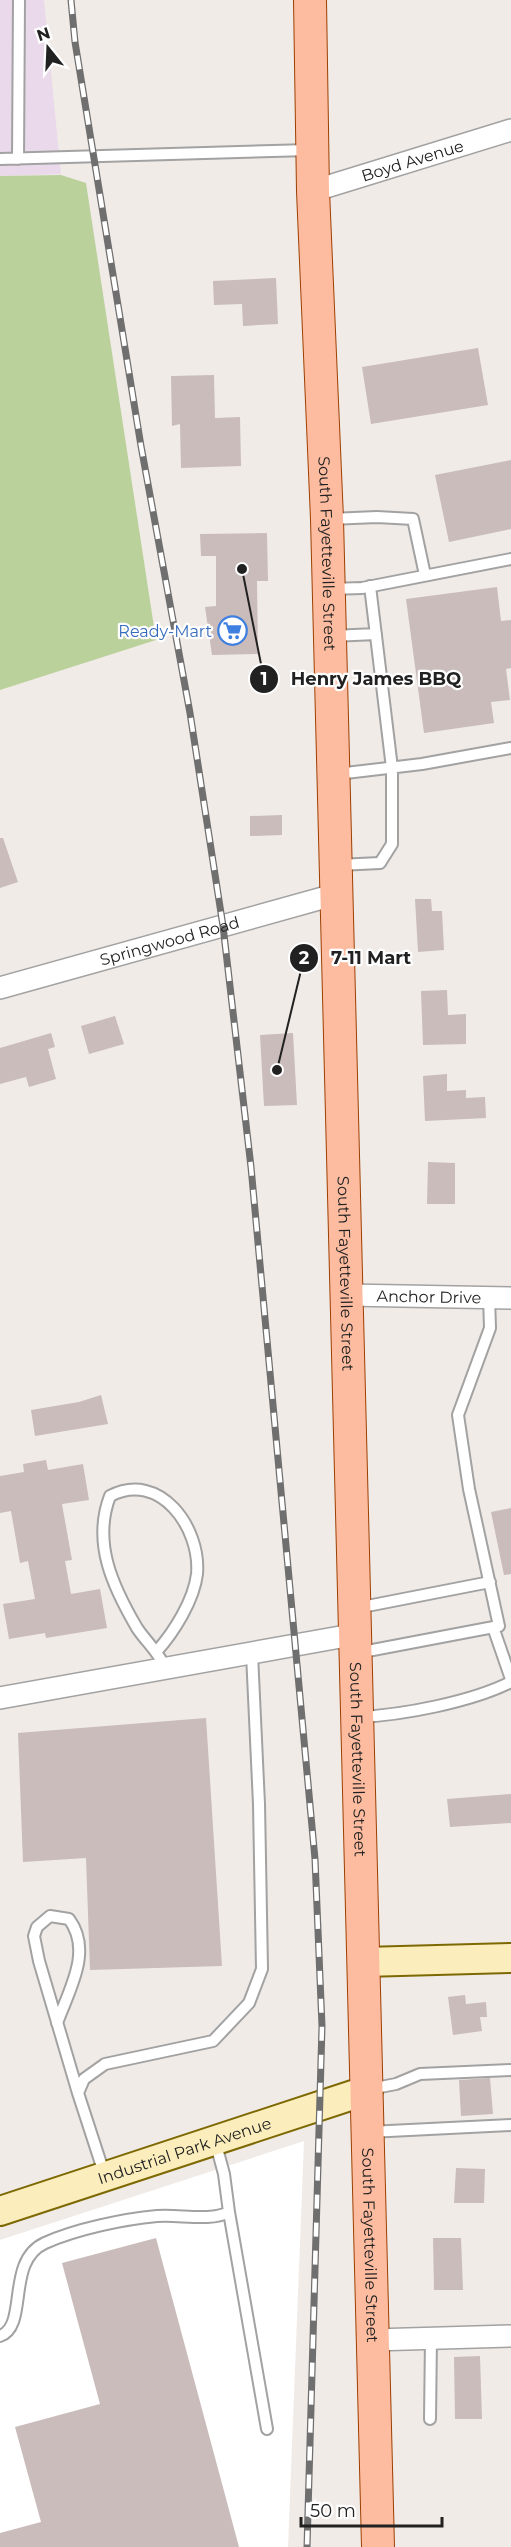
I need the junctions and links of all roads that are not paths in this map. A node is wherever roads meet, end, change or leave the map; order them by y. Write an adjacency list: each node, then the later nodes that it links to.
1 (19, 0): 6 (lane)
2 (310, 0): 4 (main road, South Fayetteville Street)
3 (511, 130): 7 (street, Boyd Avenue)
4 (313, 150): 6 (lane); 7 (main road, South Fayetteville Street)
5 (0, 159): 6 (lane)
6 (18, 159)
7 (313, 191): 8 (main road, South Fayetteville Street)
8 (327, 519): 10 (lane); 12 (main road, South Fayetteville Street)
9 (511, 559): 10 (lane)
10 (425, 575): 11 (lane)
11 (370, 586): 12 (lane); 13 (lane)
12 (329, 589): 14 (main road, South Fayetteville Street)
13 (376, 634): 14 (lane); 16 (lane)
14 (330, 636): 17 (main road, South Fayetteville Street)
15 (511, 748): 16 (lane)
16 (392, 768): 17 (lane); 18 (lane)
17 (334, 774): 18 (main road, South Fayetteville Street)
18 (336, 880): 19 (street, Springwood Road); 20 (main road, South Fayetteville Street)
19 (0, 988)
20 (347, 1295): 21 (street, Anchor Drive); 25 (main road, South Fayetteville Street)
21 (489, 1297): 22 (street, Anchor Drive); 23 (lane)
22 (511, 1298)
23 (490, 1582): 24 (lane); 25 (lane)
24 (493, 1627): 25 (lane); 28 (lane)
25 (357, 1632): 26 (street); 30 (main road, South Fayetteville Street)
26 (252, 1654): 27 (street); 36 (lane)
27 (162, 1660): 27 (lane); 29 (street)
28 (511, 1681): 30 (lane)
29 (0, 1698)
30 (358, 1717): 32 (main road, South Fayetteville Street)
31 (511, 1958): 32 (street)
32 (364, 1962): 35 (main road, South Fayetteville Street)
33 (57, 2023): 33 (lane); 36 (lane)
34 (511, 2070): 35 (lane)
35 (368, 2090): 38 (main road, South Fayetteville Street); 39 (street, Industrial Park Avenue)
36 (78, 2093): 40 (lane)
37 (511, 2125): 38 (lane)
38 (369, 2132): 46 (main road, South Fayetteville Street)
39 (215, 2140): 40 (street, Industrial Park Avenue); 42 (lane)
40 (105, 2176): 41 (street, Industrial Park Avenue)
41 (0, 2211)
42 (229, 2212): 43 (lane); 48 (lane)
43 (0, 2336)
44 (511, 2336): 45 (street)
45 (431, 2338): 46 (street); 47 (lane)
46 (373, 2340): 49 (main road, South Fayetteville Street)
47 (430, 2419)
48 (267, 2429)
49 (378, 2547)

